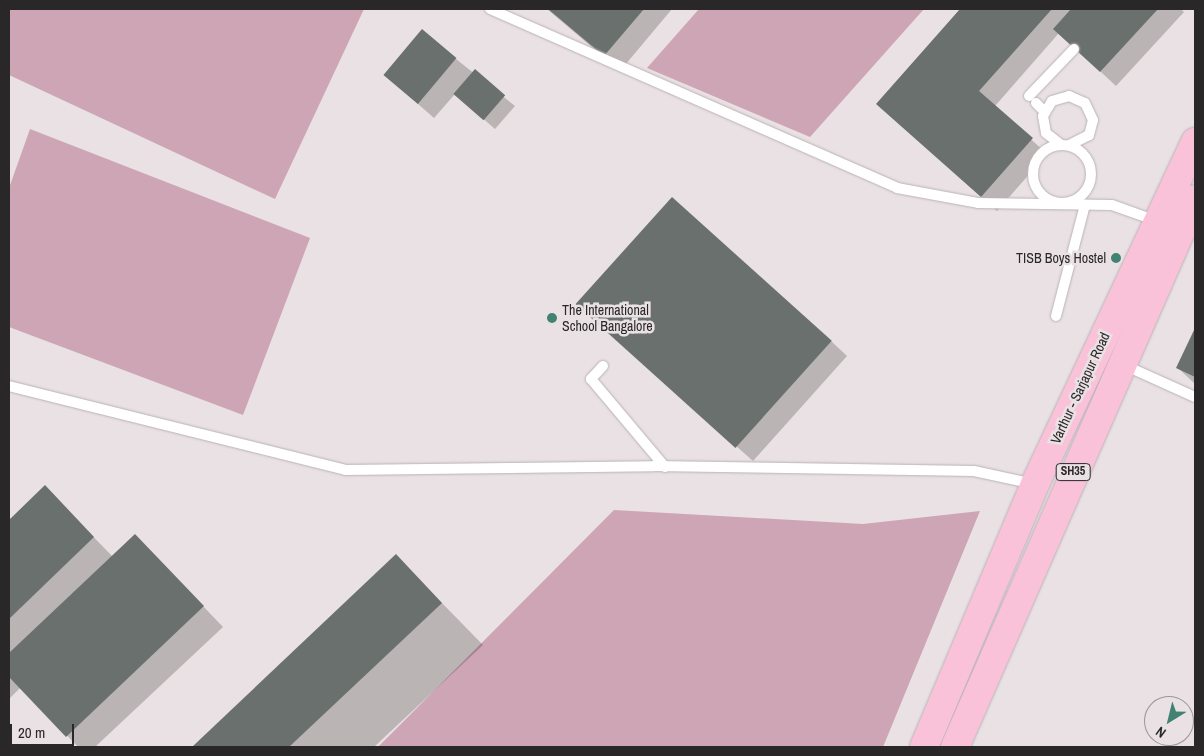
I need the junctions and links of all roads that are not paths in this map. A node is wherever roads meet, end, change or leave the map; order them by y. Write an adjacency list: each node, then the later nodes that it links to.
1 (494, 9): 7 (lane)
2 (1074, 49): 3 (lane)
3 (1045, 112): 5 (lane); 5 (lane)
4 (1195, 142): 9 (main road, Varthur - Sarjapur Road / SH35)
5 (1064, 145): 7 (lane); 7 (lane)
6 (1195, 199): 9 (main road, Varthur - Sarjapur Road / SH35)
7 (1066, 204): 8 (lane)
8 (1085, 205): 9 (lane); 10 (lane)
9 (1168, 227): 11 (main road, Varthur - Sarjapur Road / SH35); 16 (main road, Varthur - Sarjapur Road / SH35)
10 (1056, 316)
11 (1122, 364): 14 (lane); 18 (main road, Varthur - Sarjapur Road / SH35)
12 (603, 366): 15 (lane)
13 (9, 386): 15 (lane)
14 (1195, 397)
15 (665, 467): 16 (lane)
16 (1036, 484): 17 (main road, Varthur - Sarjapur Road / SH35)
17 (924, 747)
18 (955, 747)

